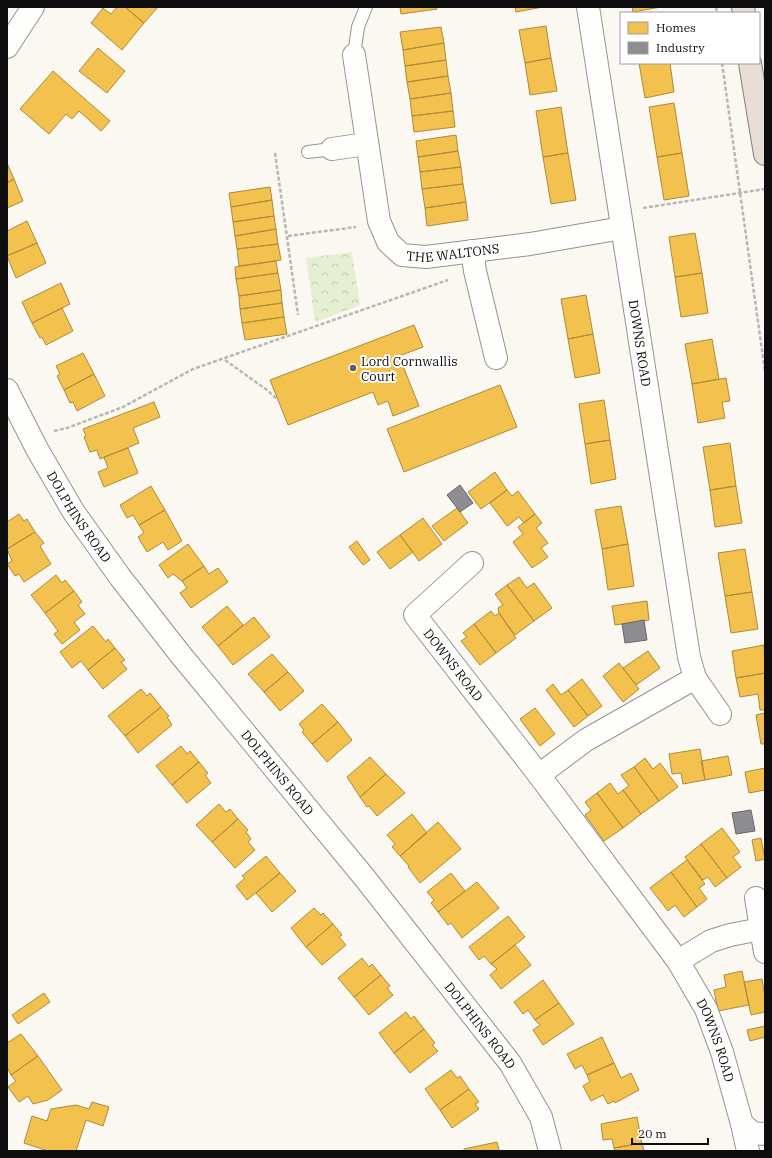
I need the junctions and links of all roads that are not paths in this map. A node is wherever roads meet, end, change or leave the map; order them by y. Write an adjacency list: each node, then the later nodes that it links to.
1 (33, 7): 4 (street)
2 (366, 7): 5 (lane)
3 (588, 7): 11 (street, DOWNS ROAD)
4 (7, 47)
5 (354, 55): 7 (street, THE WALTONS)
6 (750, 64): 10 (highway)
7 (366, 144): 8 (street); 12 (street, THE WALTONS)
8 (332, 149): 9 (lane)
9 (308, 152)
10 (765, 154)
11 (622, 228): 12 (street, THE WALTONS); 16 (street, DOWNS ROAD)
12 (474, 261): 13 (street)
13 (496, 358)
14 (7, 390): 25 (street, DOLPHINS ROAD)
15 (472, 563): 18 (street, DOWNS ROAD)
16 (695, 678): 17 (street, DOWNS ROAD); 18 (street)
17 (720, 714)
18 (539, 775): 22 (street, DOWNS ROAD)
19 (756, 898): 20 (street)
20 (761, 928): 21 (street); 22 (street)
21 (765, 952)
22 (678, 962): 23 (street, DOWNS ROAD)
23 (742, 1124): 24 (street); 26 (street, DOWNS ROAD)
24 (765, 1134)
25 (550, 1151)
26 (748, 1151)

